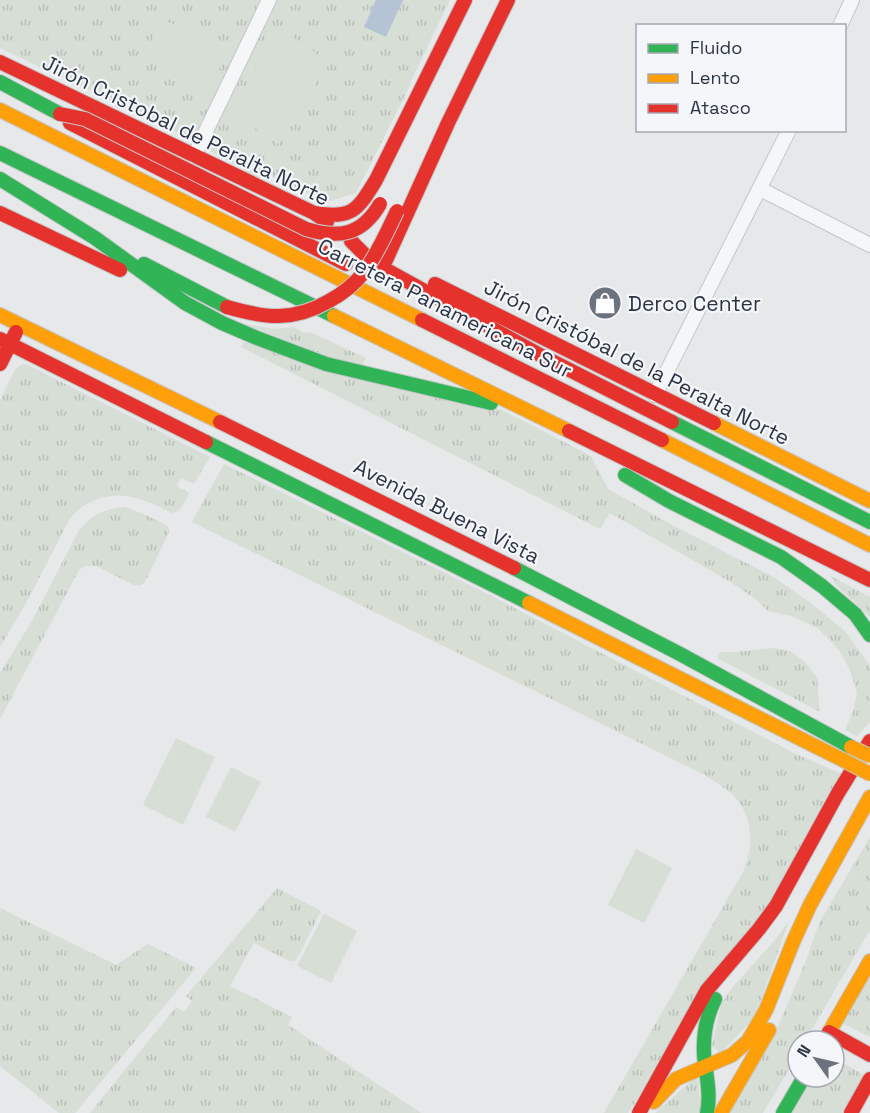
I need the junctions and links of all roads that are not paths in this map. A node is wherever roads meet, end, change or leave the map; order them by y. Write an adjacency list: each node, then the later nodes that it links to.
1 (269, 0): 13 (street)
2 (465, 0): 18 (main road)
3 (499, 0): 19 (main road, bridge)
4 (508, 0): 22 (main road)
5 (852, 0): 6 (street)
6 (841, 24)
7 (0, 62): 13 (main road, Jirón Cristobal de Peralta Norte)
8 (0, 82): 10 (main road)
9 (0, 110): 26 (main road, Carretera Panamericana Sur)
10 (60, 114): 16 (main road, bridge); 26 (main road)
11 (788, 132): 15 (street)
12 (0, 153): 30 (main road)
13 (194, 156): 18 (main road, Jirón Cristobal de Peralta Norte)
14 (0, 179): 19 (main road)
15 (760, 189): 21 (street); 29 (street)
16 (382, 199)
17 (0, 213): 23 (main road)
18 (314, 213): 20 (main road, Jirón Cristobal de Peralta Norte)
19 (95, 238): 23 (main road)
20 (351, 241): 22 (main road, Jirón Cristóbal de la Peralta Norte); 33 (main road)
21 (870, 245)
22 (386, 260): 29 (main road, Jirón Cristóbal de la Peralta Norte)
23 (172, 294): 30 (main road)
24 (0, 315): 25 (main road, Avenida Buena Vista)
25 (20, 324): 27 (main road); 36 (main road, Avenida Buena Vista)
26 (431, 324): 34 (main road, Carretera Panamericana Sur)
27 (5, 341): 28 (main road); 37 (main road)
28 (0, 364)
29 (655, 395): 32 (main road, Jirón Cristóbal de la Peralta Norte)
30 (526, 410): 31 (main road)
31 (589, 441): 35 (main road); 38 (main road)
32 (870, 501)
33 (870, 522)
34 (870, 545)
35 (870, 580)
36 (597, 611): 37 (main road); 40 (main road, Avenida Buena Vista, bridge)
37 (585, 631): 42 (main road, bridge)
38 (870, 634)
39 (870, 741): 54 (main road)
40 (870, 756)
41 (870, 768): 43 (main road)
42 (870, 774)
43 (858, 789)
44 (870, 797): 51 (main road)
45 (870, 820): 57 (main road)
46 (811, 869): 51 (main road)
47 (870, 961): 48 (main road)
48 (832, 1029)
49 (846, 1045): 50 (main road)
50 (870, 1055)
51 (707, 1067): 55 (main road); 56 (main road)
52 (870, 1079): 59 (main road)
53 (797, 1089): 58 (main road)
54 (639, 1113)
55 (645, 1113)
56 (707, 1113)
57 (721, 1113)
58 (783, 1113)
59 (851, 1113)

